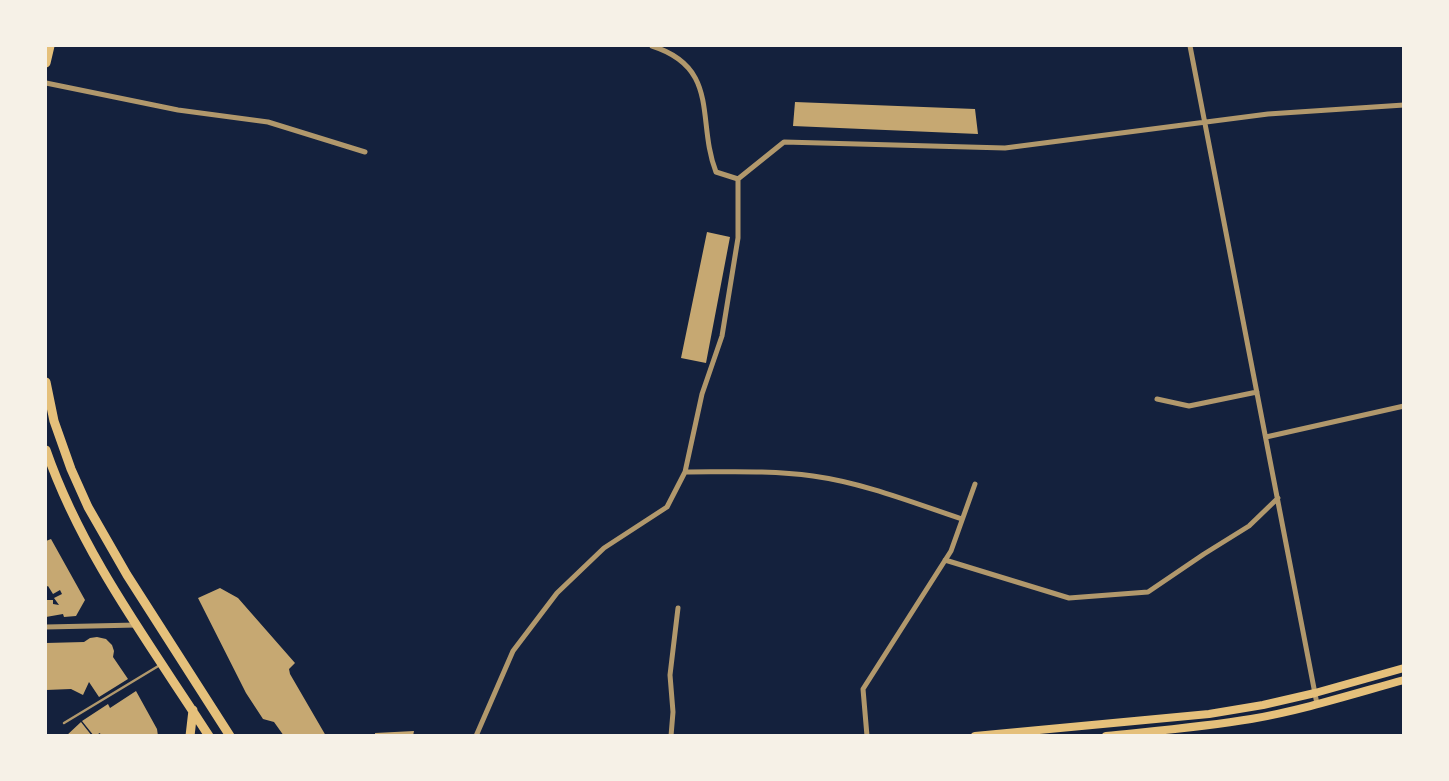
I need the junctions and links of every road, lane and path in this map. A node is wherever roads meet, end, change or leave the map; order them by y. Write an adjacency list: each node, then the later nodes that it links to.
1 (50, 46): 4 (main road)
2 (652, 46): 9 (street)
3 (1190, 46): 7 (street)
4 (46, 63)
5 (46, 83): 8 (street)
6 (1404, 105): 7 (street)
7 (1205, 122): 9 (street); 11 (street)
8 (365, 152)
9 (738, 179): 16 (street)
10 (46, 382): 33 (main road)
11 (1257, 392): 12 (street); 14 (street)
12 (1157, 399)
13 (1404, 406): 14 (street)
14 (1266, 437): 18 (street)
15 (46, 450): 22 (main road)
16 (685, 472): 19 (street); 34 (street)
17 (975, 484): 19 (street)
18 (1278, 498): 20 (street); 27 (street)
19 (962, 519): 20 (street)
20 (945, 559): 36 (street)
21 (678, 608): 35 (street)
22 (137, 625): 23 (street); 24 (main road)
23 (46, 627)
24 (162, 663): 29 (main road); 30 (lane)
25 (1404, 668): 27 (main road)
26 (1404, 680): 28 (main road)
27 (1315, 693): 28 (street); 37 (main road)
28 (1317, 704): 38 (main road)
29 (193, 710): 31 (main road); 32 (main road)
30 (64, 723)
31 (190, 736)
32 (209, 736)
33 (230, 736)
34 (476, 736)
35 (671, 736)
36 (867, 736)
37 (975, 736)
38 (1106, 736)

